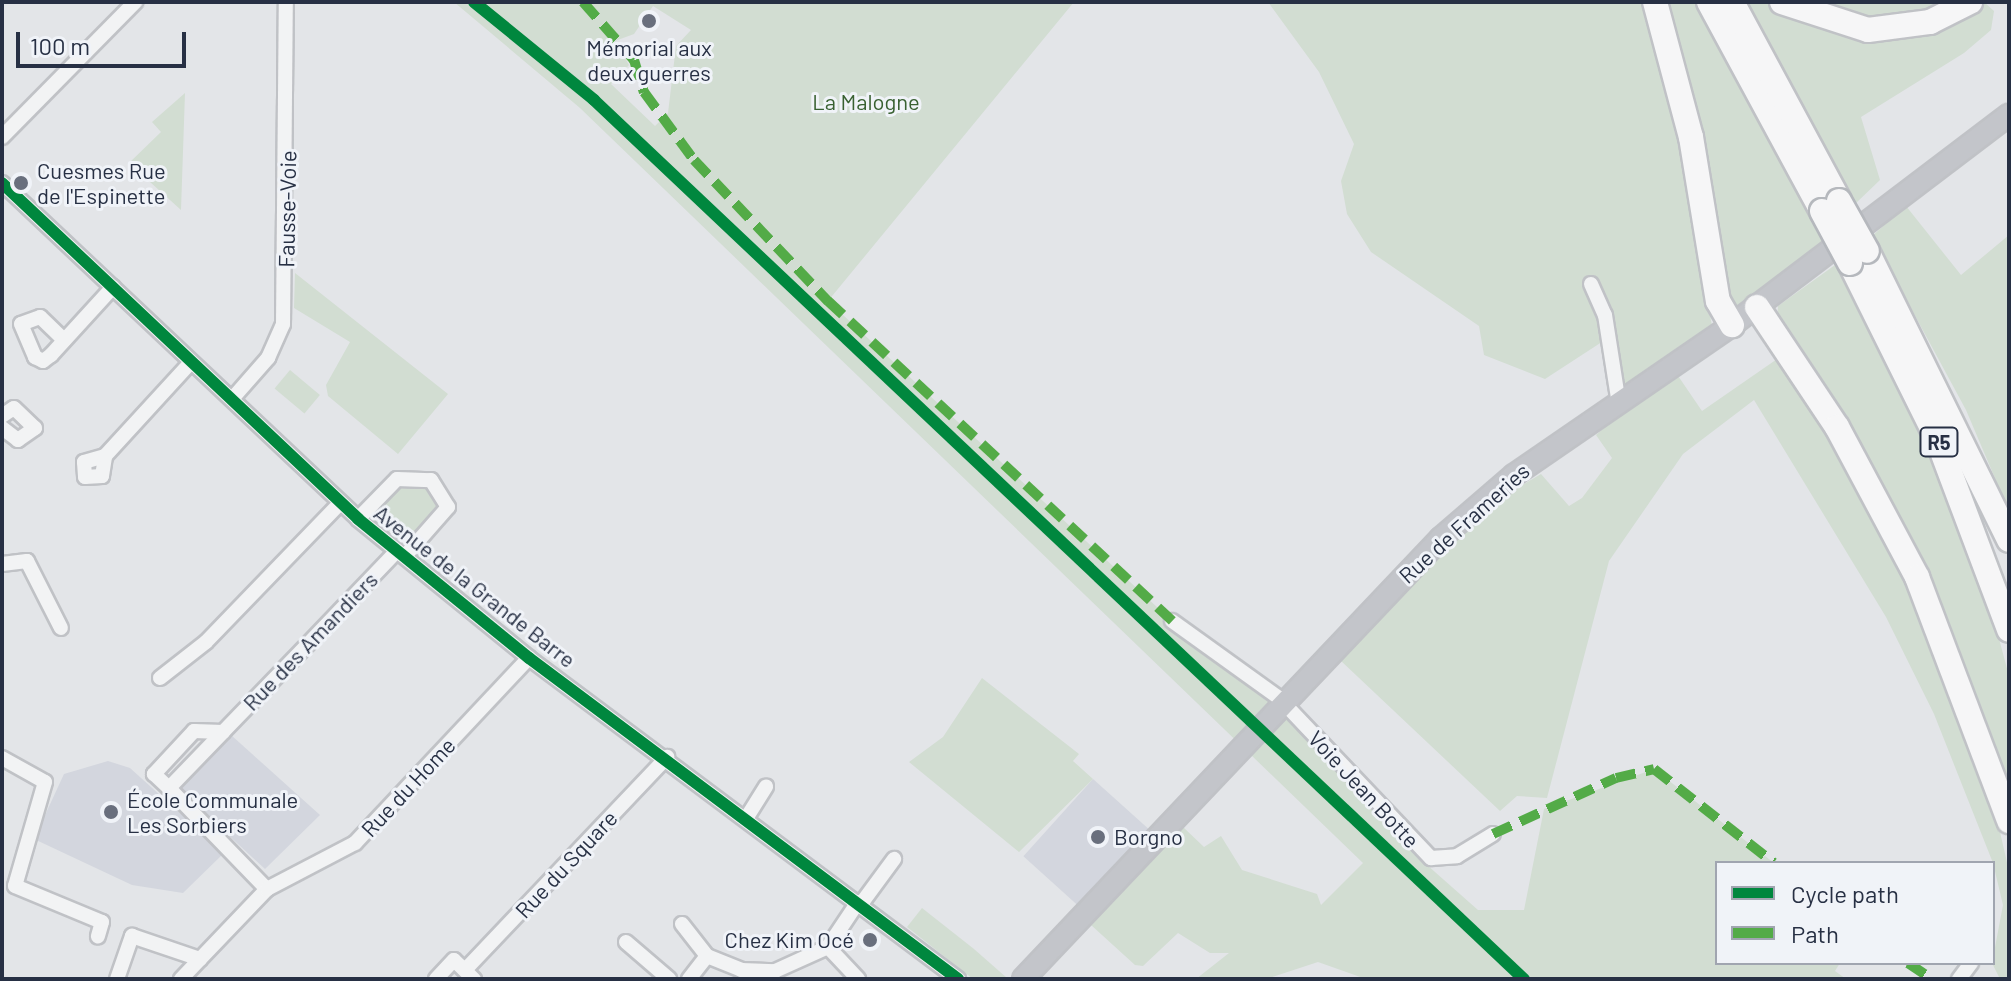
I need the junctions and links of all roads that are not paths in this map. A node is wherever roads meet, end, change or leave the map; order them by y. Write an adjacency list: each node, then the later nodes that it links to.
1 (135, 2): 9 (street)
2 (286, 2): 19 (street, Fausse-Voie)
3 (1655, 2): 16 (highway)
4 (1709, 2): 11 (highway, R5)
5 (1732, 2): 11 (highway, R5)
6 (1782, 2): 7 (highway)
7 (1970, 2)
8 (2009, 115): 15 (main road, Rue de Frameries)
9 (2, 137)
10 (2, 183): 14 (street, Avenue de la Grande Barre)
11 (1831, 206): 12 (highway, R5, bridge)
12 (1858, 257): 26 (highway, R5); 31 (highway, R5)
13 (1591, 284): 20 (street)
14 (113, 287): 17 (street); 18 (street, Avenue de la Grande Barre)
15 (1757, 307): 16 (main road, Rue de Frameries); 41 (highway)
16 (1732, 325): 20 (main road, Rue de Frameries)
17 (64, 340)
18 (191, 362): 19 (street, Avenue de la Grande Barre); 23 (street)
19 (232, 399): 24 (street, Avenue de la Grande Barre)
20 (1619, 404): 34 (main road, Rue de Frameries)
21 (2, 416): 22 (street)
22 (2, 428)
23 (105, 456)
24 (340, 503): 25 (street, Avenue de la Grande Barre); 33 (street)
25 (358, 519): 27 (street, Avenue de la Grande Barre); 27 (street, Avenue de la Grande Barre)
26 (2009, 540)
27 (401, 554): 32 (street, Avenue de la Grande Barre); 35 (street, Rue des Amandiers)
28 (2, 564): 30 (street)
29 (1172, 621): 34 (street)
30 (61, 628)
31 (2009, 630)
32 (529, 658): 36 (street, Avenue de la Grande Barre); 44 (street, Rue du Home)
33 (160, 678)
34 (1284, 704): 42 (street, Voie Jean Botte); 60 (main road, Rue de Frameries)
35 (223, 732): 39 (street, Rue des Amandiers); 39 (street)
36 (667, 757): 40 (street, Avenue de la Grande Barre); 52 (street, Rue du Square)
37 (2, 758): 47 (street)
38 (766, 787): 40 (street)
39 (169, 788): 44 (street)
40 (747, 817): 45 (street, Avenue de la Grande Barre)
41 (2009, 821)
42 (1493, 834)
43 (894, 859): 45 (street)
44 (267, 889): 51 (street, Rue du Home)
45 (860, 903): 49 (street); 59 (street, Avenue de la Grande Barre)
46 (682, 924): 50 (street)
47 (98, 936)
48 (626, 942): 56 (street)
49 (828, 947): 50 (street); 58 (street)
50 (707, 956): 57 (street)
51 (200, 959): 53 (street); 54 (street, Rue du Home)
52 (470, 975): 55 (street)
53 (117, 979)
54 (181, 979)
55 (436, 979)
56 (669, 979)
57 (689, 979)
58 (858, 979)
59 (958, 979)
60 (1023, 979)

